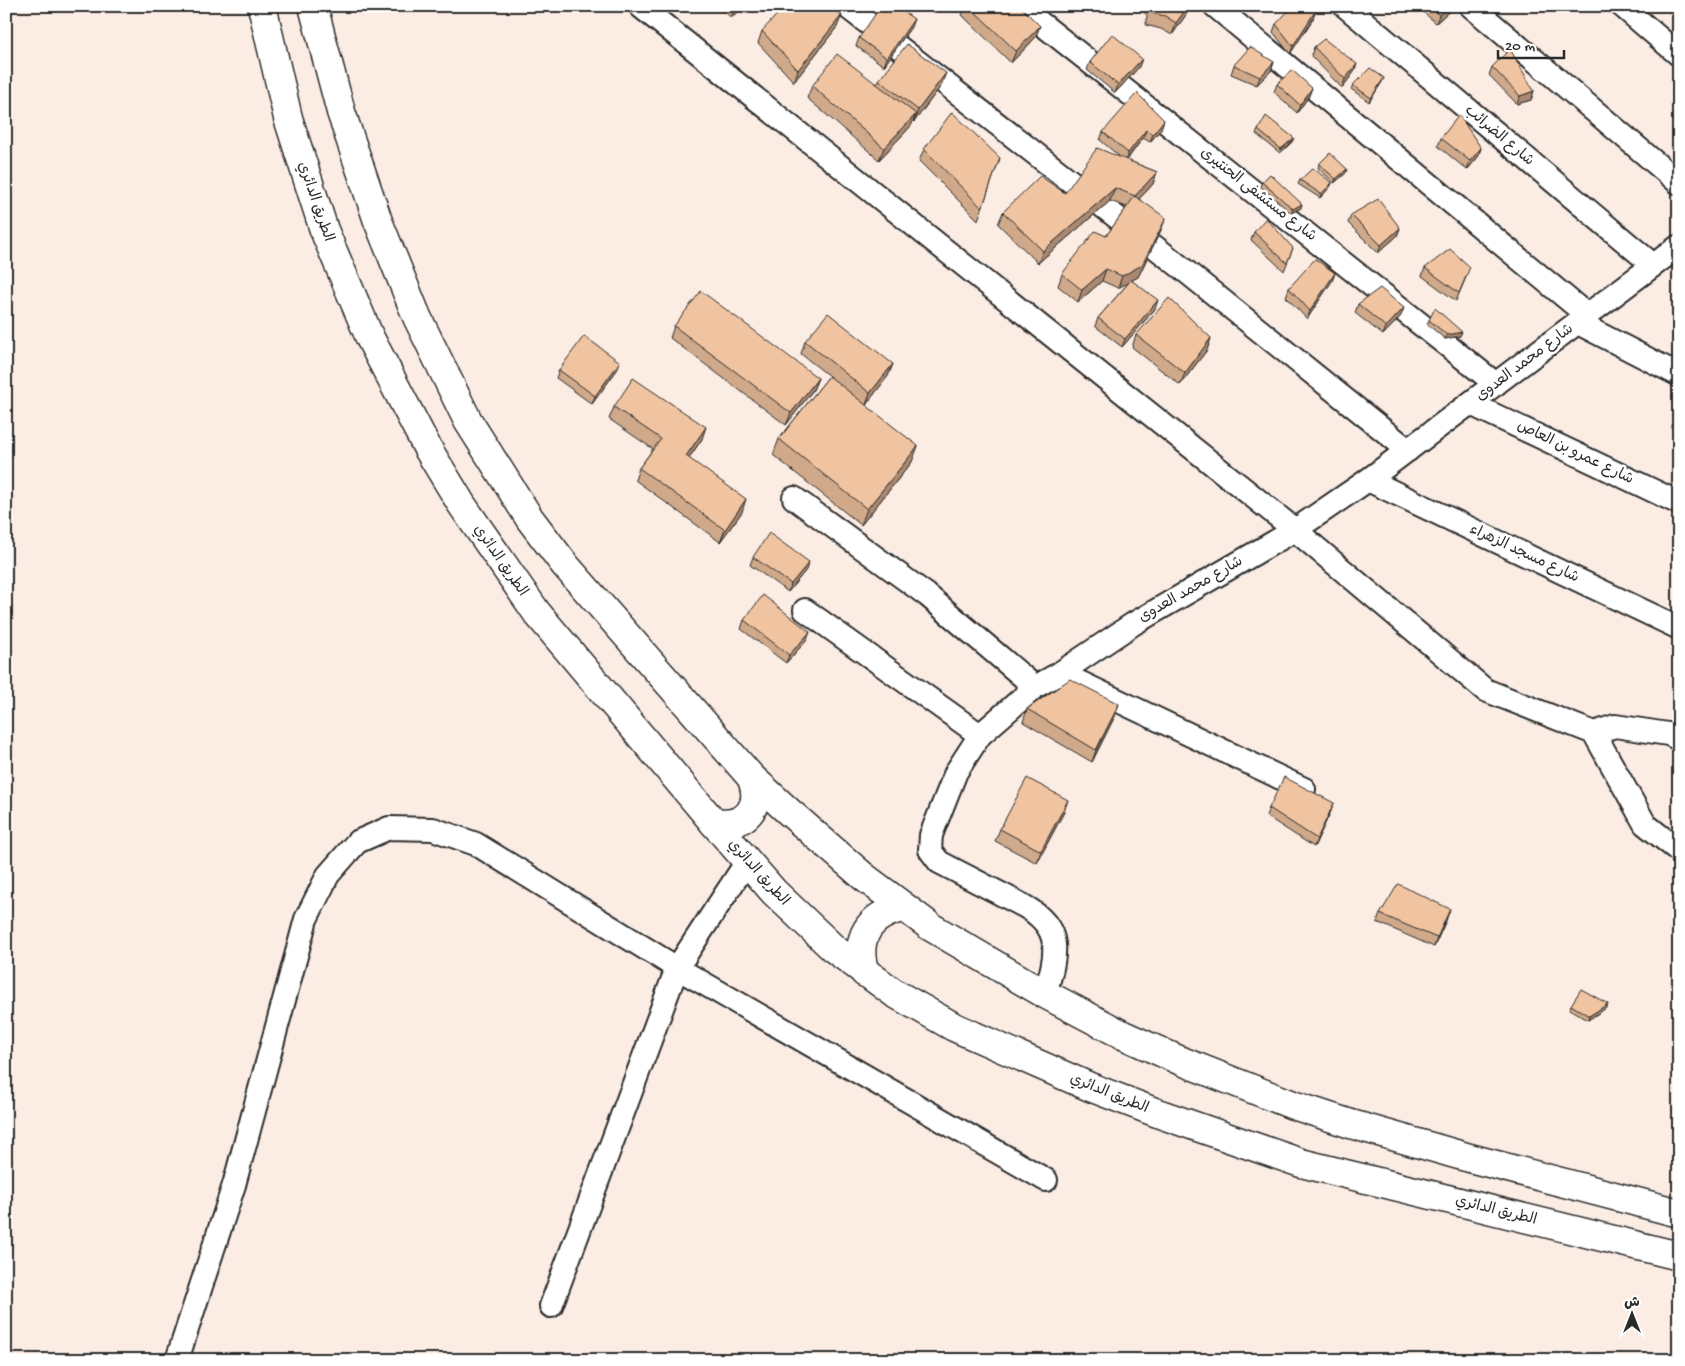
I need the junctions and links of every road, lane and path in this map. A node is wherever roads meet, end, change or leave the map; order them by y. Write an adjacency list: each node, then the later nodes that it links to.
1 (262, 6): 32 (highway, الطريق الدائري)
2 (313, 6): 30 (highway)
3 (640, 6): 22 (street)
4 (846, 6): 18 (street)
5 (1019, 6): 16 (street, شارع مستشفى الحنتيرى)
6 (1215, 6): 14 (street)
7 (1345, 6): 13 (street, شارع الضرائب)
8 (1471, 6): 11 (street)
9 (1622, 6): 10 (street)
10 (1679, 55)
11 (1679, 183)
12 (1679, 246): 13 (street, شارع محمد العدوى)
13 (1654, 266): 14 (street, شارع محمد العدوى)
14 (1583, 320): 15 (street); 16 (street, شارع محمد العدوى)
15 (1679, 375)
16 (1496, 384): 17 (street, شارع محمد العدوى)
17 (1471, 404): 18 (street, شارع محمد العدوى); 21 (street, شارع عمرو بن العاص)
18 (1408, 450): 19 (street, شارع محمد العدوى)
19 (1368, 480): 22 (street, شارع محمد العدوى); 24 (street, شارع مسجد الزهراء)
20 (794, 498): 26 (street)
21 (1679, 503)
22 (1295, 530): 25 (street, شارع محمد العدوى); 27 (street)
23 (805, 610): 28 (street)
24 (1679, 628)
25 (1060, 673): 26 (street, شارع محمد العدوى); 31 (street)
26 (1035, 686): 28 (street, شارع محمد العدوى)
27 (1594, 733): 29 (street); 33 (street)
28 (980, 734): 38 (street, شارع محمد العدوى)
29 (1679, 739)
30 (751, 777): 32 (highway); 35 (highway)
31 (1304, 789)
32 (714, 823): 34 (highway, الطريق الدائري)
33 (1679, 851)
34 (748, 860): 36 (street); 37 (highway, الطريق الدائري)
35 (903, 908): 37 (highway); 38 (highway)
36 (677, 968): 39 (street); 42 (street); 43 (street)
37 (864, 973): 41 (highway, الطريق الدائري)
38 (1045, 994): 40 (highway)
39 (1046, 1180)
40 (1679, 1213)
41 (1679, 1256)
42 (552, 1306)
43 (177, 1360)

